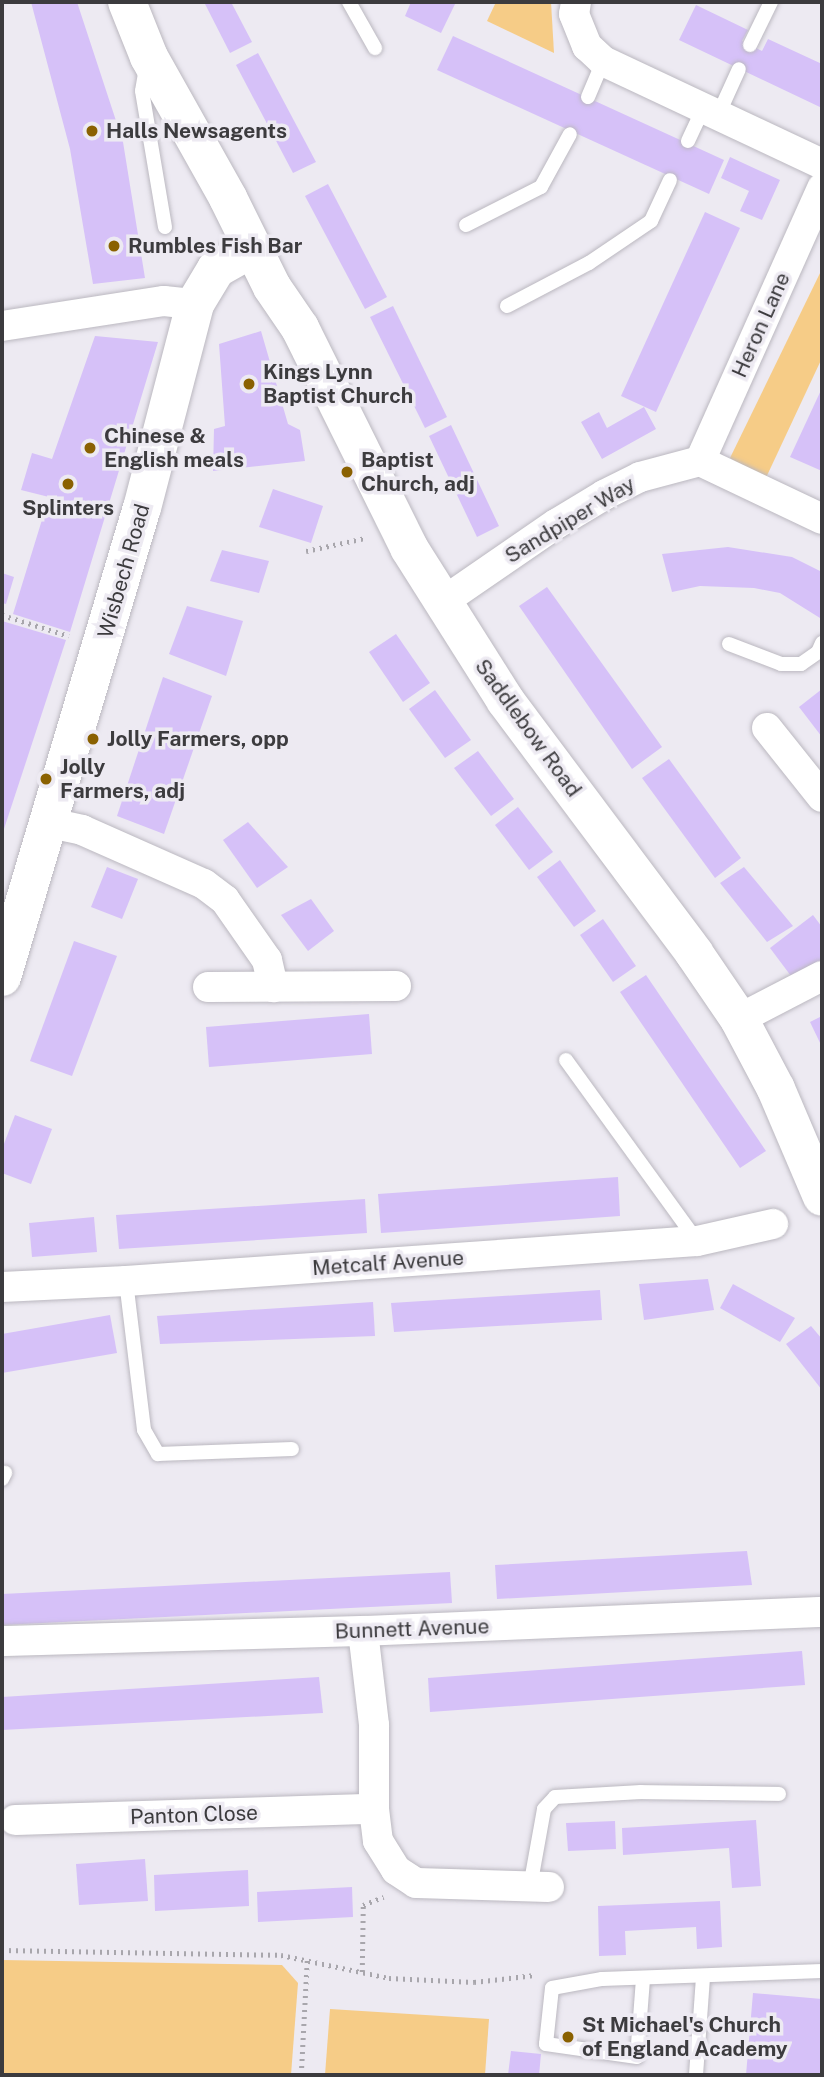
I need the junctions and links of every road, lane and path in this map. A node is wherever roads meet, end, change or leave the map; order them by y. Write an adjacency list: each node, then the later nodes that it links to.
1 (127, 2): 7 (street)
2 (349, 2): 6 (lane)
3 (576, 2): 8 (street)
4 (771, 2): 5 (lane)
5 (750, 45)
6 (375, 48)
7 (149, 57): 18 (lane); 19 (street)
8 (603, 61): 10 (lane); 11 (street)
9 (739, 69): 11 (lane)
10 (587, 97)
11 (711, 110): 13 (lane); 14 (street)
12 (570, 134): 17 (lane)
13 (688, 141)
14 (822, 164)
15 (670, 180): 21 (lane)
16 (822, 188): 23 (street, Heron Lane)
17 (466, 225)
18 (165, 228)
19 (251, 249): 20 (street, Wisbech Road); 27 (street, Saddlebow Road)
20 (195, 304): 22 (street); 34 (street, Wisbech Road)
21 (507, 306)
22 (2, 326)
23 (700, 461): 24 (street); 27 (street, Sandpiper Way)
24 (822, 519)
25 (370, 537): 26 (path)
26 (306, 551)
27 (441, 603): 40 (street, Saddlebow Road)
28 (2, 615): 29 (path)
29 (77, 639)
30 (822, 643): 31 (lane)
31 (729, 644)
32 (766, 728): 33 (street)
33 (822, 797)
34 (50, 822): 36 (street, Wisbech Road); 39 (street)
35 (822, 976): 40 (street)
36 (2, 977)
37 (396, 986): 39 (street)
38 (208, 987): 39 (street)
39 (273, 987)
40 (739, 1020): 42 (street, Saddlebow Road)
41 (566, 1060): 44 (lane)
42 (822, 1197)
43 (773, 1224): 44 (street, Metcalf Avenue)
44 (697, 1241): 45 (street, Metcalf Avenue)
45 (126, 1282): 46 (street, Metcalf Avenue); 47 (lane)
46 (2, 1287)
47 (292, 1448)
48 (822, 1612): 49 (street, Bunnett Avenue)
49 (363, 1632): 50 (street, Bunnett Avenue); 52 (street)
50 (2, 1642)
51 (779, 1794): 55 (lane)
52 (373, 1809): 53 (street, Panton Close); 54 (street)
53 (8, 1820)
54 (416, 1883): 55 (street); 59 (path)
55 (540, 1887)
56 (2, 1950): 57 (path)
57 (307, 1960): 59 (path); 63 (path)
58 (822, 1971): 61 (lane)
59 (362, 1972): 60 (path)
60 (537, 1975)
61 (703, 1978): 62 (lane); 64 (lane)
62 (643, 1979): 62 (lane)
63 (301, 2075)
64 (696, 2075)

